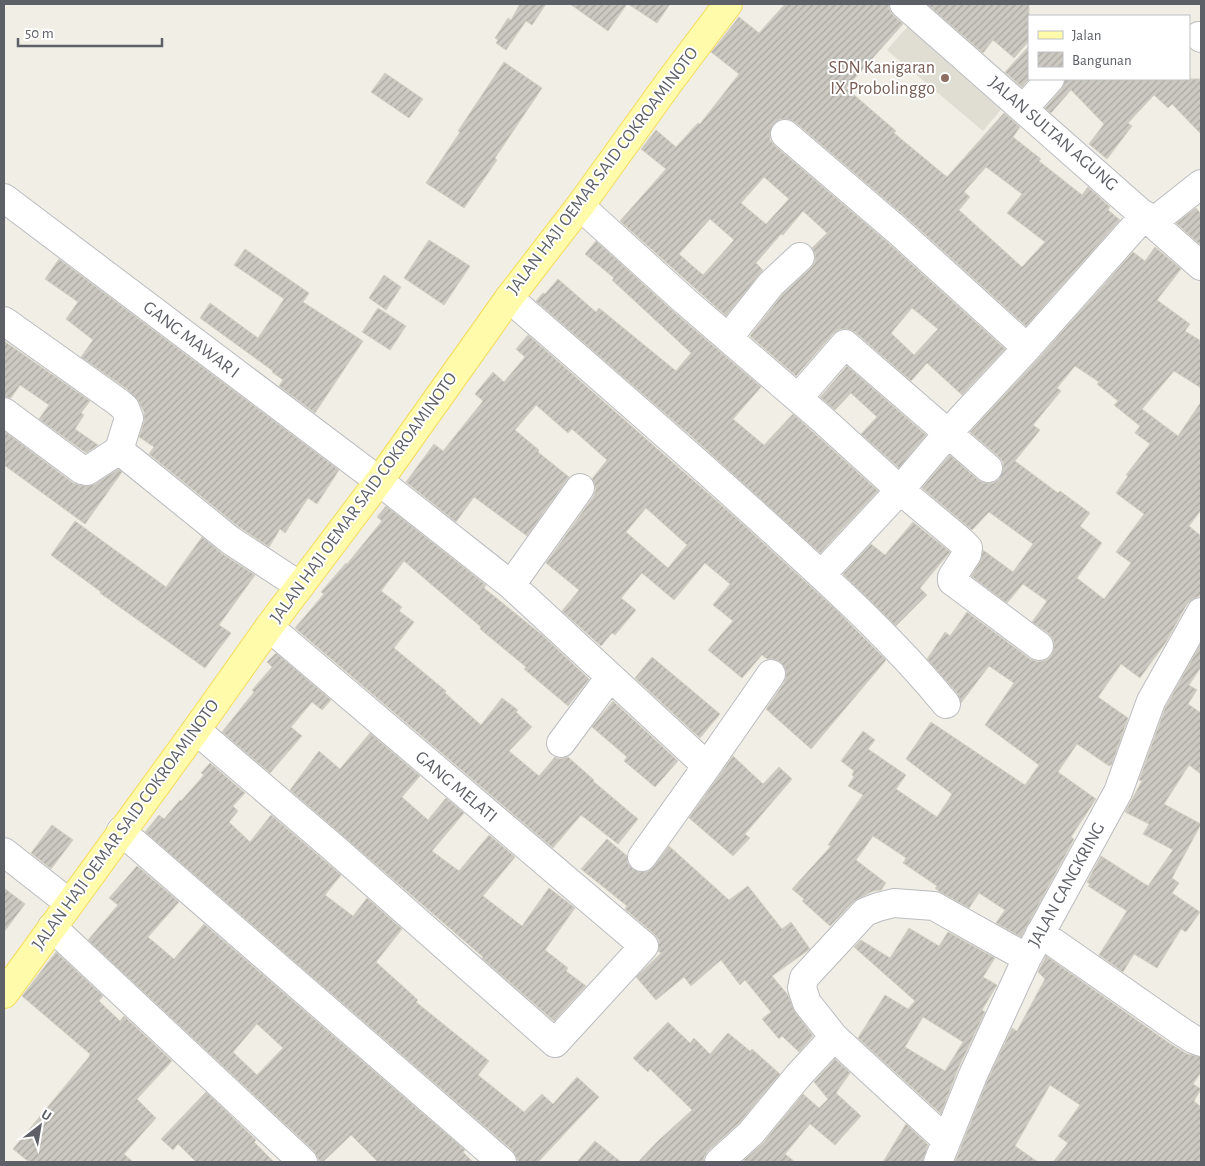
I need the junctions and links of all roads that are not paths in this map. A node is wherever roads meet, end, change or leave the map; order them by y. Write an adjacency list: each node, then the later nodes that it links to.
1 (728, 4): 8 (main road, JALAN HAJI OEMAR SAID COKROAMINOTO)
2 (904, 4): 4 (street, JALAN SULTAN AGUNG)
3 (1049, 80): 4 (street)
4 (1024, 108): 9 (street, JALAN SULTAN AGUNG)
5 (785, 134): 15 (street)
6 (1201, 184): 9 (street)
7 (4, 198): 21 (street, GANG MAWAR I)
8 (580, 206): 12 (main road, JALAN HAJI OEMAR SAID COKROAMINOTO); 14 (street)
9 (1150, 219): 11 (street, JALAN SULTAN AGUNG); 15 (street)
10 (800, 257): 14 (street)
11 (1201, 266)
12 (509, 298): 21 (main road, JALAN HAJI OEMAR SAID COKROAMINOTO); 24 (street)
13 (4, 321): 19 (street)
14 (728, 338): 16 (street)
15 (1027, 348): 18 (street)
16 (798, 398): 18 (street); 23 (street)
17 (4, 412): 19 (street)
18 (948, 433): 20 (street); 23 (street)
19 (119, 450): 26 (street)
20 (988, 468)
21 (379, 481): 25 (street, GANG MAWAR I); 26 (main road, JALAN HAJI OEMAR SAID COKROAMINOTO)
22 (580, 488): 25 (street)
23 (900, 490): 24 (street); 29 (street)
24 (822, 575): 32 (street)
25 (511, 585): 31 (street, GANG MAWAR I)
26 (300, 586): 28 (main road, JALAN HAJI OEMAR SAID COKROAMINOTO)
27 (1201, 612): 41 (street, JALAN CANGKRING)
28 (269, 627): 33 (main road, JALAN HAJI OEMAR SAID COKROAMINOTO); 33 (street, GANG MELATI)
29 (1039, 646)
30 (771, 674): 35 (street)
31 (610, 677): 34 (street); 35 (street, GANG MAWAR I)
32 (946, 704)
33 (196, 730): 36 (main road, JALAN HAJI OEMAR SAID COKROAMINOTO)
34 (561, 743)
35 (707, 766): 38 (street)
36 (122, 831): 39 (main road, JALAN HAJI OEMAR SAID COKROAMINOTO); 48 (street)
37 (4, 852): 39 (street)
38 (642, 857)
39 (69, 903): 40 (main road, JALAN HAJI OEMAR SAID COKROAMINOTO)
40 (52, 927): 43 (main road, JALAN HAJI OEMAR SAID COKROAMINOTO); 47 (street)
41 (1040, 933): 42 (street, JALAN CANGKRING); 45 (street)
42 (1027, 958): 44 (street); 46 (street, JALAN CANGKRING)
43 (8, 980)
44 (834, 1037): 46 (street); 49 (street)
45 (1201, 1042)
46 (942, 1151)
47 (303, 1162)
48 (502, 1162)
49 (719, 1162)

